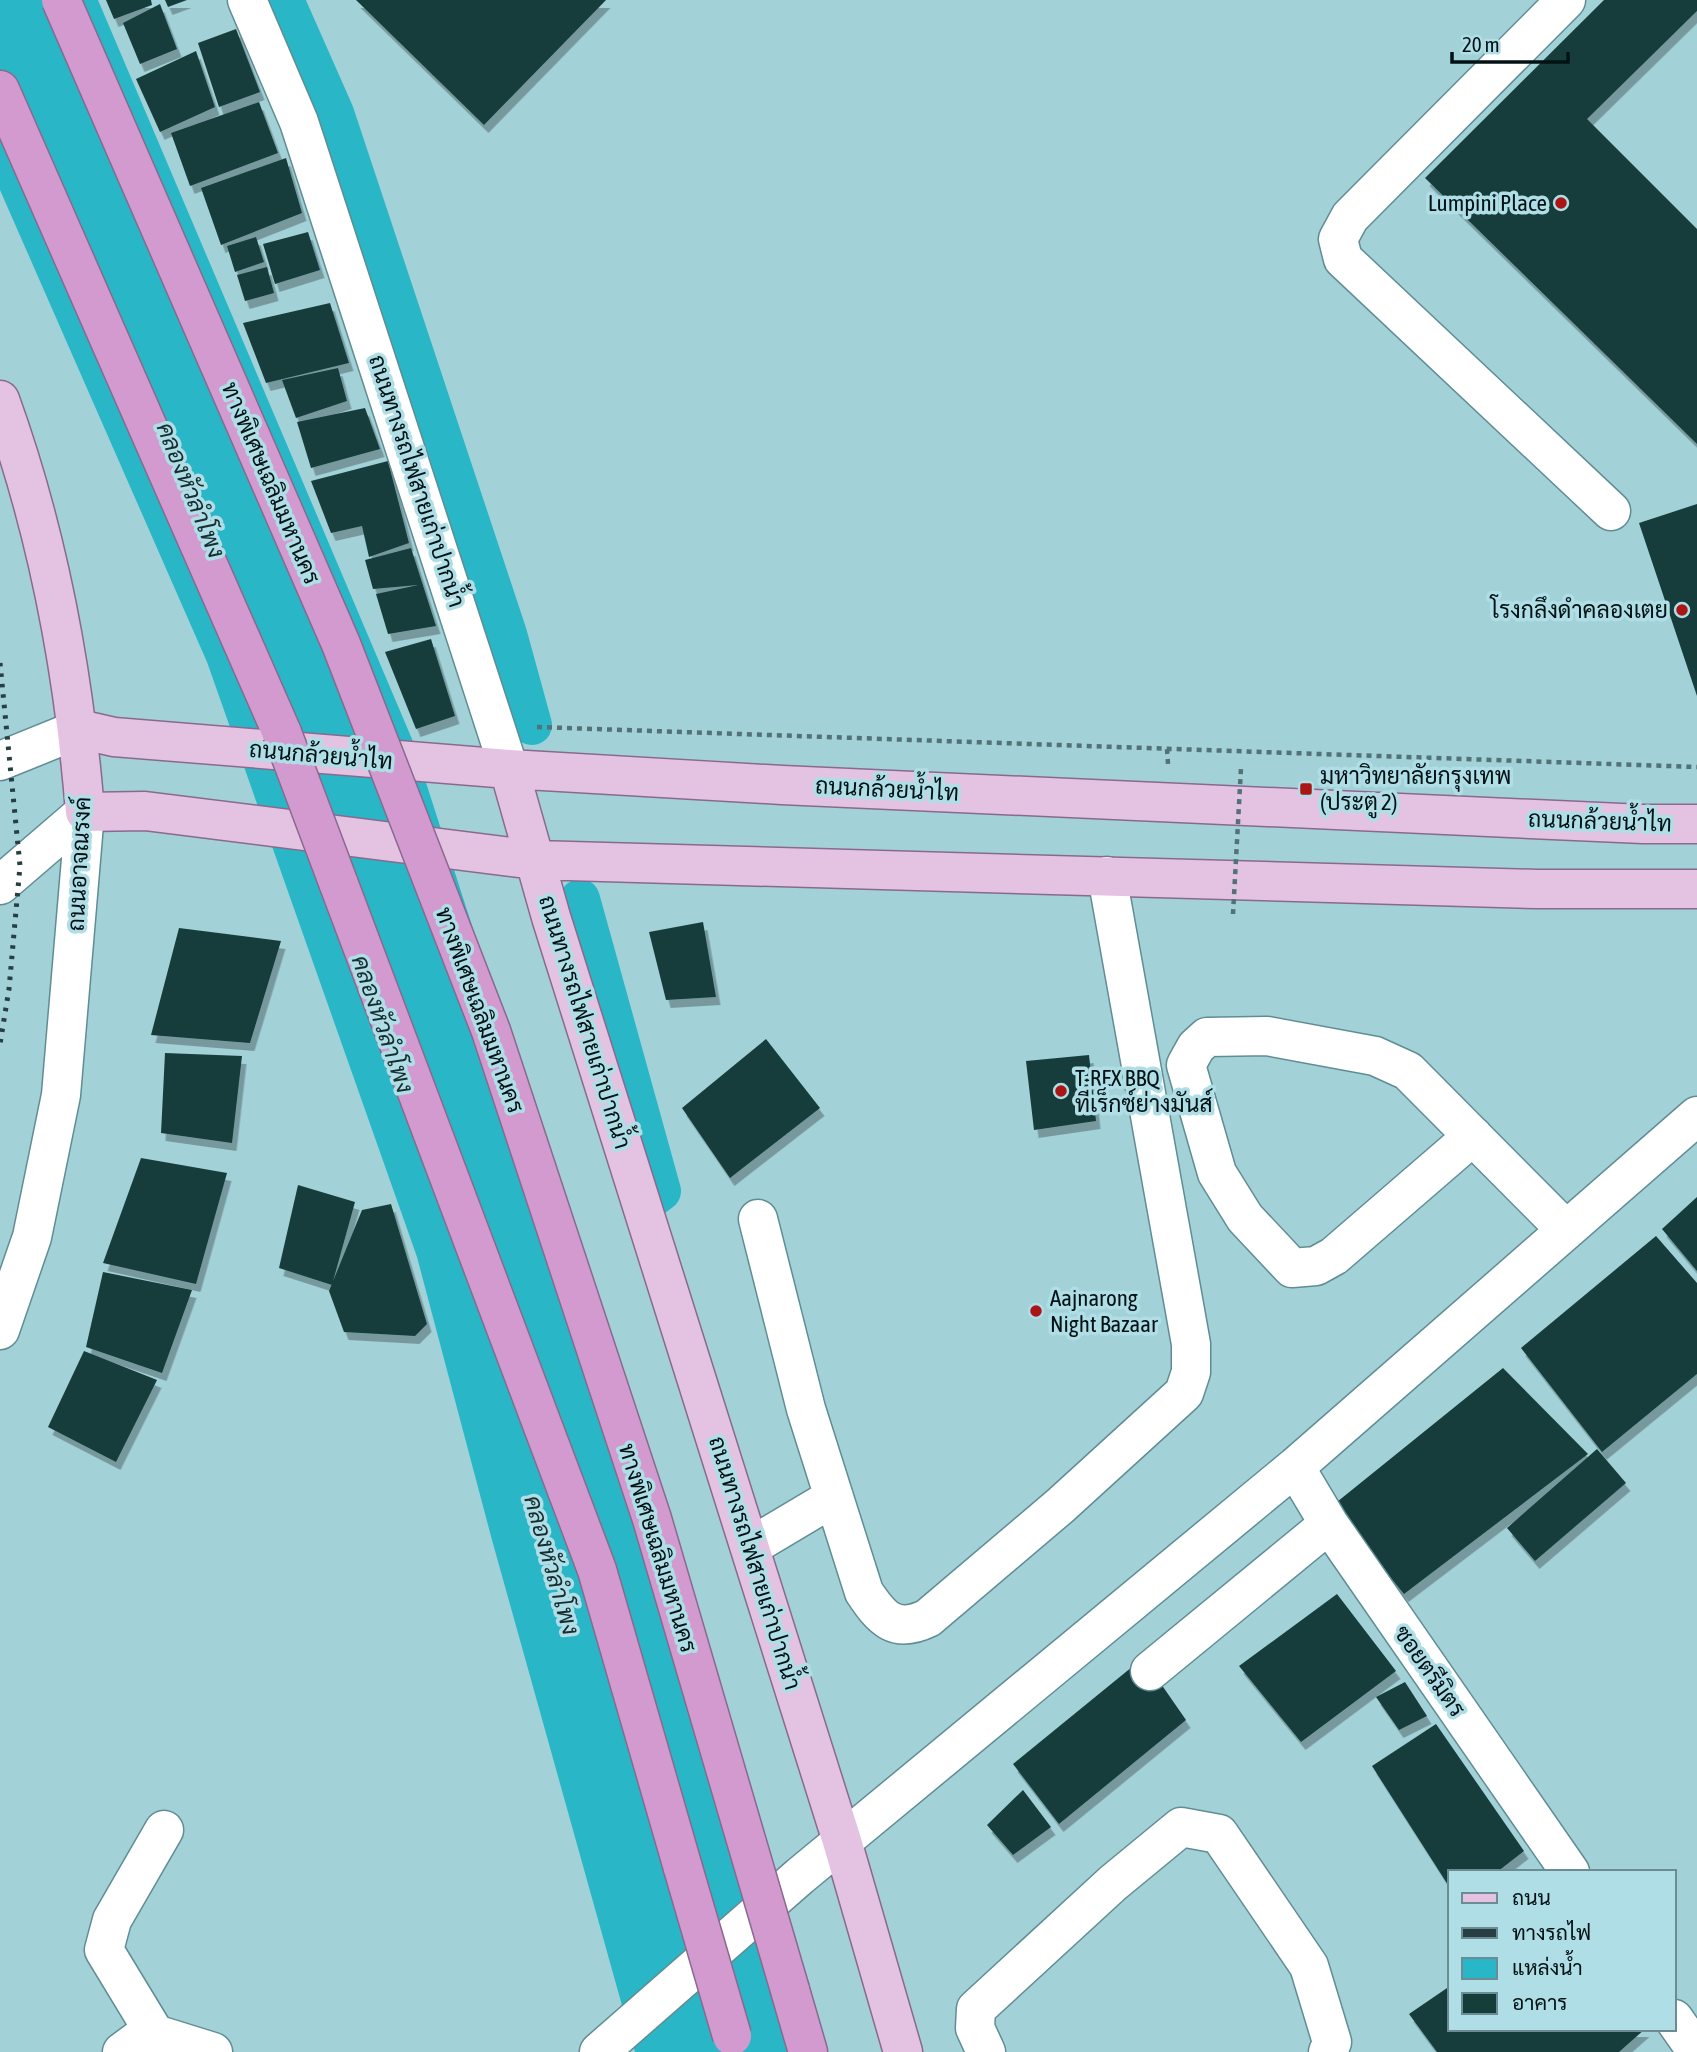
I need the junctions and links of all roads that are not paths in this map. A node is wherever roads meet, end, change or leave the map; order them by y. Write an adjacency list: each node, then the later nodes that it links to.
1 (61, 0): 36 (highway, ทางพิเศษเฉลิมมหานคร, bridge)
2 (247, 0): 10 (street, ถนนทางรถไฟสายเก่าปากน้ำ)
3 (1566, 0): 7 (street)
4 (0, 90): 35 (highway, bridge)
5 (0, 400): 6 (main road, ถนนอาจณรงค์)
6 (6, 445): 8 (main road, ถนนอาจณรงค์)
7 (1611, 511)
8 (96, 733): 9 (street); 10 (main road, ถนนกล้วยน้ำไท); 11 (main road, ถนนอาจณรงค์)
9 (0, 761)
10 (509, 769): 12 (main road, ถนนกล้วยน้ำไท); 13 (main road, ถนนทางรถไฟสายเก่าปากน้ำ)
11 (85, 812): 13 (main road); 15 (street); 21 (street, ถนนอาจณรงค์)
12 (1697, 824)
13 (534, 860): 14 (main road); 25 (main road, ถนนทางรถไฟสายเก่าปากน้ำ)
14 (1107, 876): 16 (main road); 23 (street)
15 (0, 885)
16 (1697, 889)
17 (1697, 1116): 20 (street)
18 (1474, 1136): 18 (street); 20 (street)
19 (758, 1219): 23 (street)
20 (1566, 1230): 22 (street)
21 (0, 1330)
22 (1295, 1467): 24 (street, ซอยตรีมิตร); 28 (street)
23 (834, 1497): 25 (street)
24 (1329, 1524): 26 (street); 29 (street, ซอยตรีมิตร)
25 (750, 1548): 28 (main road, ถนนทางรถไฟสายเก่าปากน้ำ)
26 (1150, 1671)
27 (164, 1830): 31 (street)
28 (842, 1842): 34 (street, bridge); 37 (main road, ถนนทางรถไฟสายเก่าปากน้ำ)
29 (1569, 1870)
30 (1676, 2021): 40 (street)
31 (155, 2034): 32 (street); 33 (street)
32 (122, 2052)
33 (213, 2052)
34 (599, 2052)
35 (737, 2052)
36 (808, 2052)
37 (903, 2052)
38 (986, 2052): 39 (street)
39 (1328, 2052)
40 (1697, 2052)

